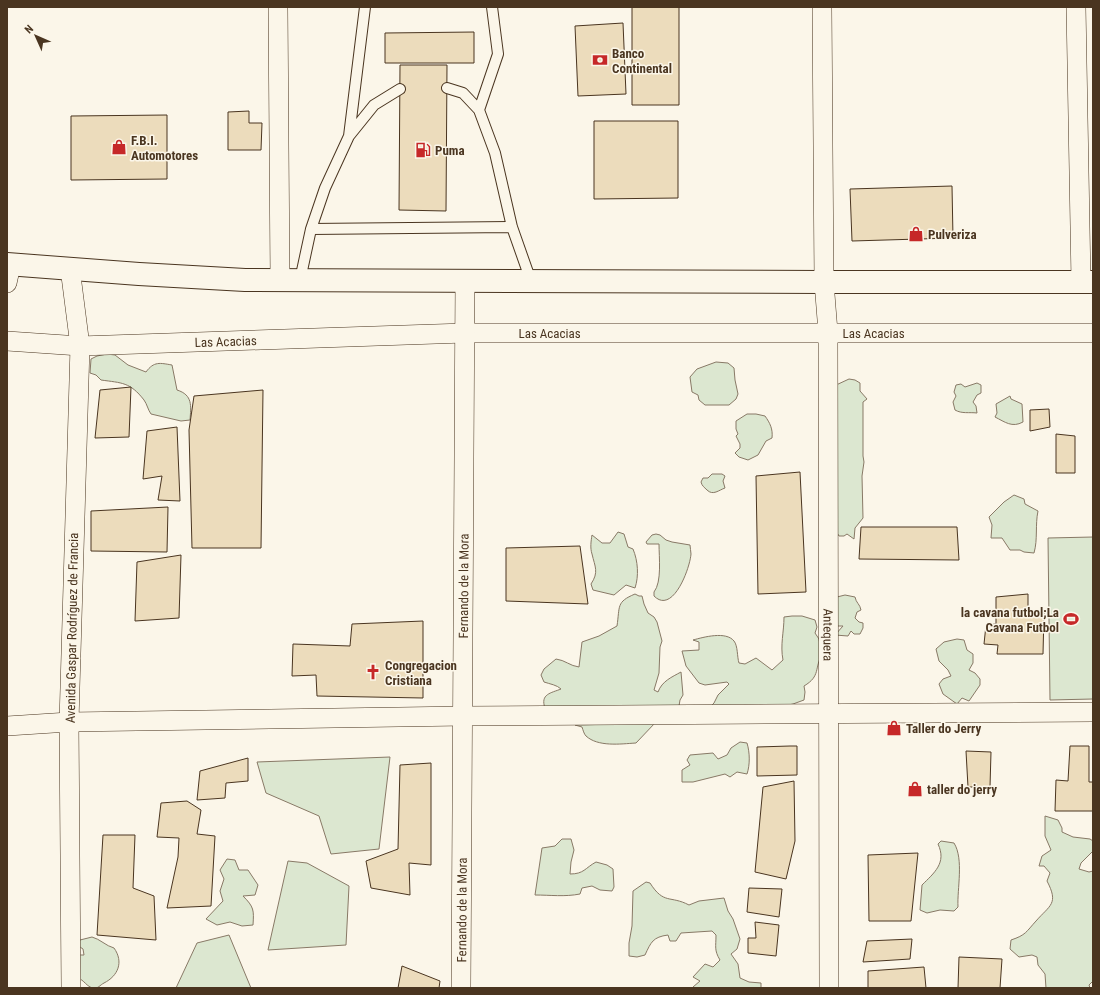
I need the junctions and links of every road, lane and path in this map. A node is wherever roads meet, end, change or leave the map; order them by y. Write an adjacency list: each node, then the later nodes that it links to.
1 (278, 7): 14 (street)
2 (365, 7): 9 (lane)
3 (492, 7): 8 (lane)
4 (822, 7): 18 (street, Antequera)
5 (1076, 7): 17 (street)
6 (447, 88): 8 (lane)
7 (400, 89): 9 (lane)
8 (479, 110): 10 (lane)
9 (349, 136): 11 (lane)
10 (512, 227): 11 (lane); 16 (lane)
11 (312, 229): 14 (lane)
12 (70, 268): 13 (highway); 14 (highway); 23 (street, Avenida Gaspar Rodríguez de Francia)
13 (8, 271)
14 (290, 280): 15 (highway)
15 (465, 280): 16 (highway); 20 (street, Fernando de la Mora)
16 (531, 281): 18 (highway)
17 (1087, 281): 18 (highway)
18 (824, 282): 19 (street, Antequera)
19 (828, 332): 20 (street, Las Acacias); 21 (street, Las Acacias); 24 (street, Antequera)
20 (465, 333): 23 (street, Las Acacias); 26 (street, Fernando de la Mora)
21 (1093, 333)
22 (7, 341): 23 (street, Las Acacias)
23 (80, 346): 27 (street, Avenida Gaspar Rodríguez de Francia)
24 (829, 712): 25 (street); 26 (street); 31 (street, Antequera)
25 (1093, 712)
26 (463, 716): 27 (street); 30 (street, Fernando de la Mora)
27 (69, 722): 28 (street); 29 (street, Avenida Gaspar Rodríguez de Francia)
28 (7, 726)
29 (72, 988)
30 (461, 988)
31 (829, 988)

